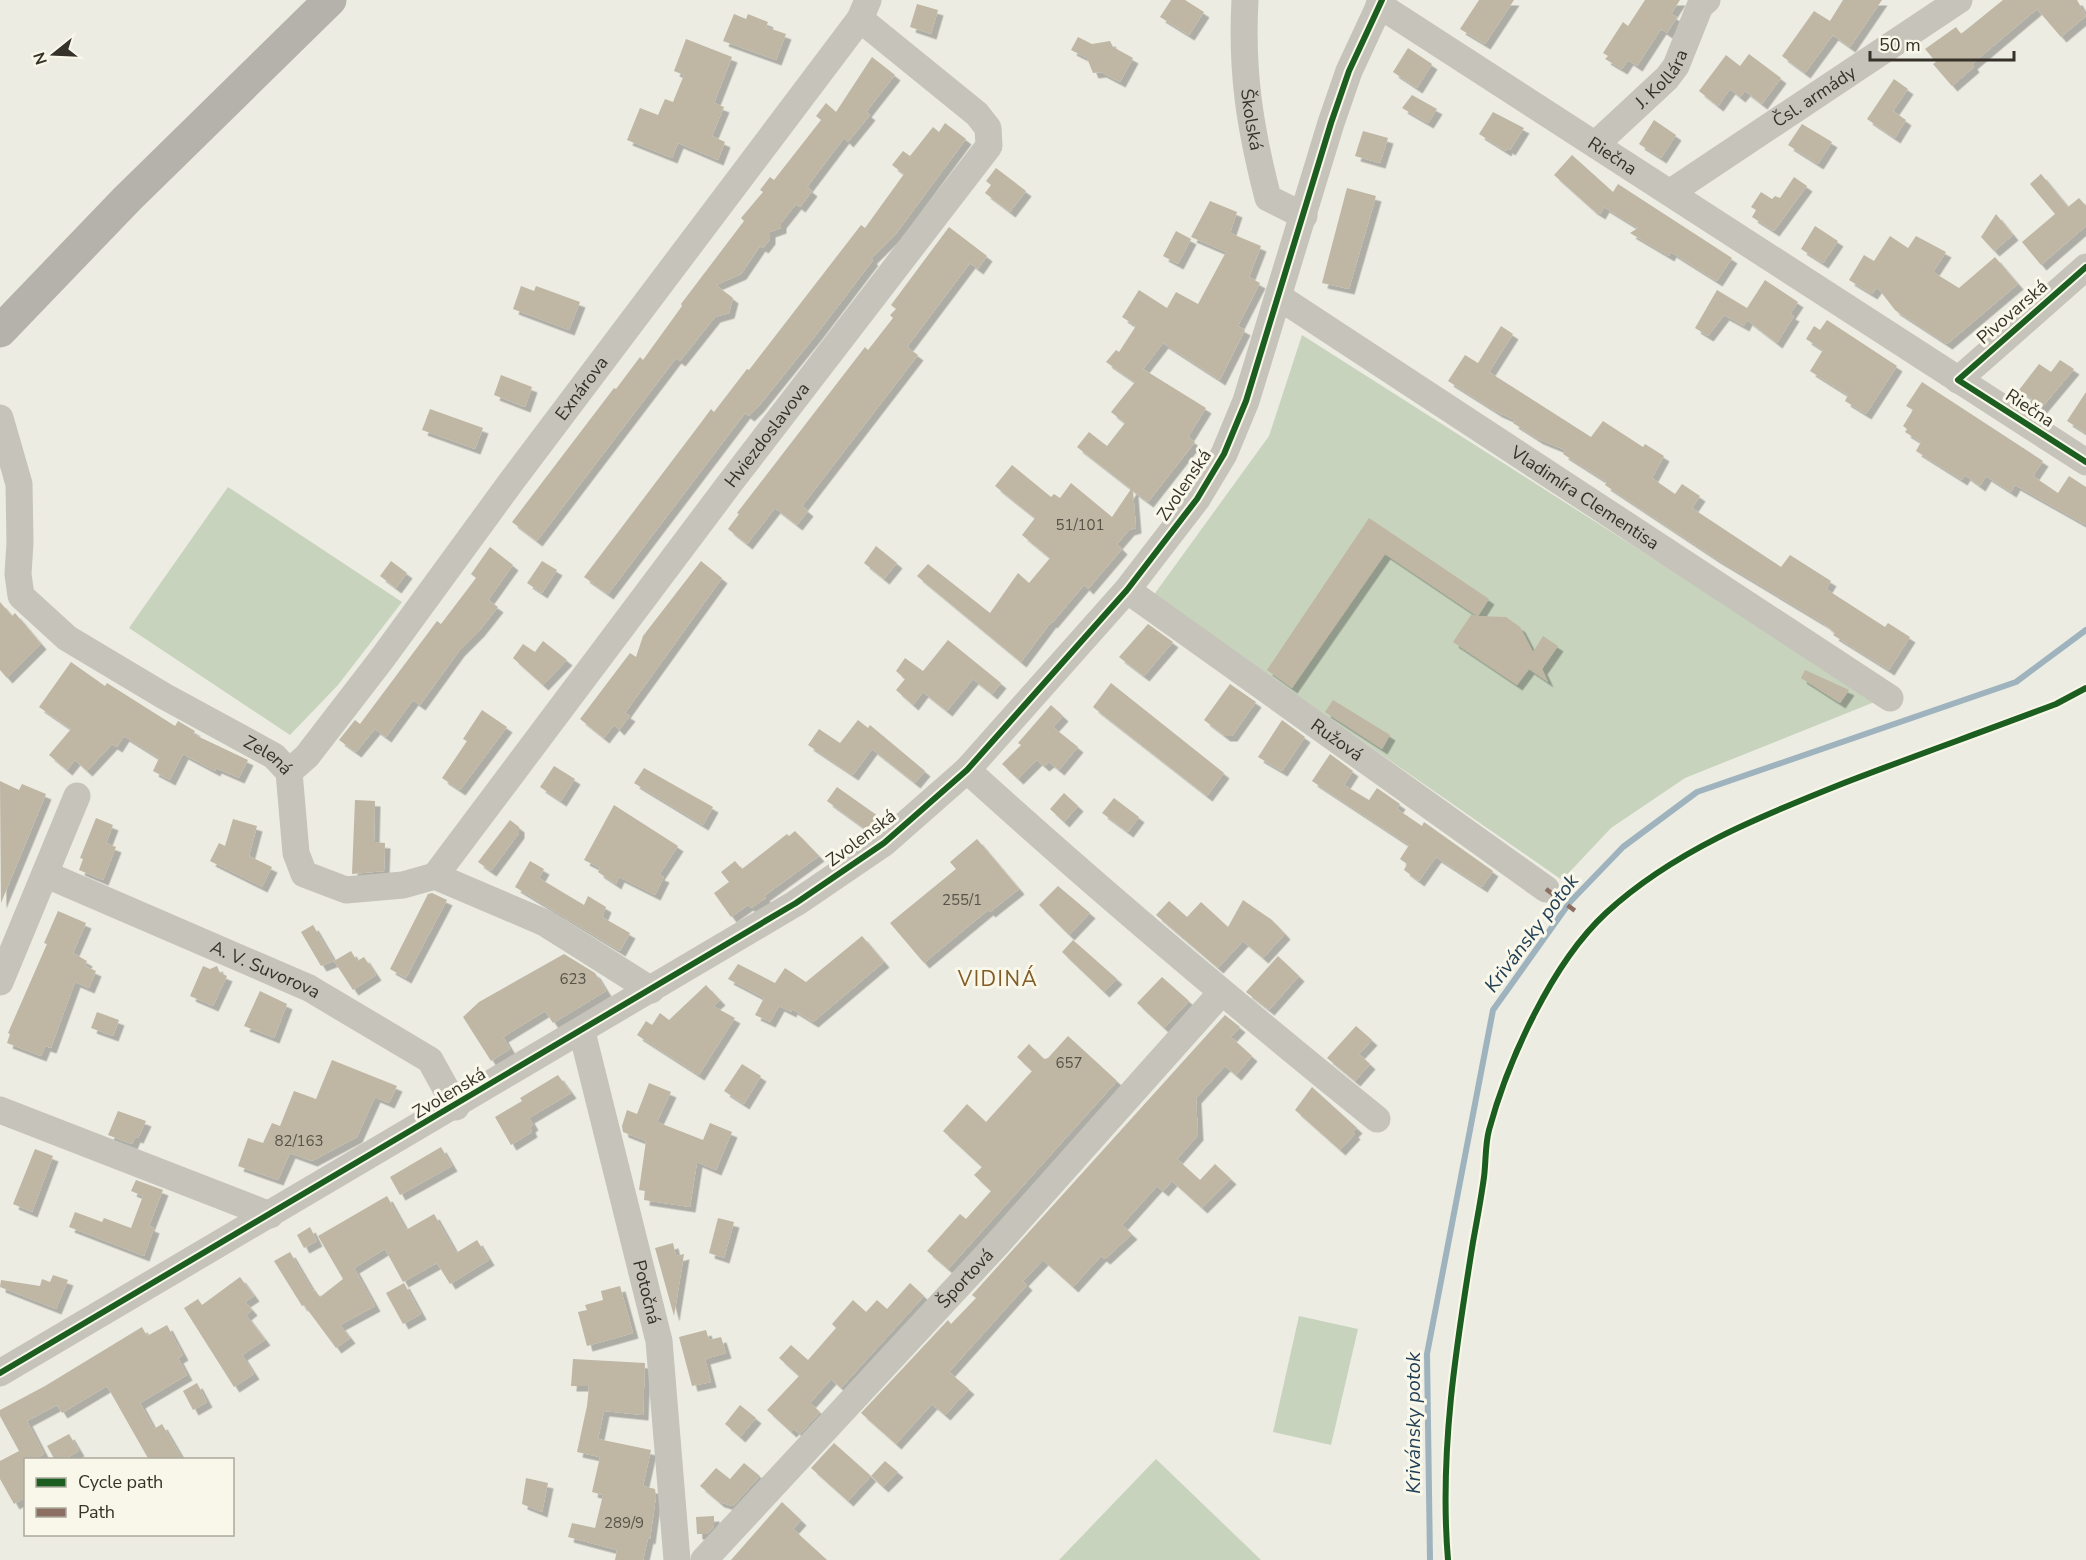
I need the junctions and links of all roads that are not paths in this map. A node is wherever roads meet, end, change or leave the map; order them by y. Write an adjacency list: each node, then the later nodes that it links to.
1 (330, 0): 12 (main road)
2 (1245, 0): 9 (street, Školská)
3 (1707, 0): 7 (street, J. Kollára)
4 (1959, 0): 8 (street, Čsl. armády)
5 (1381, 3): 7 (street, Riečna); 9 (street, Zvolenská)
6 (864, 9): 19 (street, Exnárova); 22 (street, Hviezdoslavova)
7 (1596, 144): 8 (street, Riečna)
8 (1671, 192): 13 (street, Riečna)
9 (1304, 216): 11 (street, Zvolenská)
10 (2086, 267): 13 (street, Pivovarská)
11 (1279, 297): 16 (street, Zvolenská); 17 (street, Vladimíra Clementisa)
12 (0, 331)
13 (1958, 380): 15 (street, Riečna)
14 (0, 418): 19 (street, Zelená)
15 (2086, 462)
16 (1127, 590): 18 (street, Zvolenská); 23 (street, Ružová)
17 (1890, 698)
18 (967, 770): 25 (street, Zvolenská); 26 (street)
19 (289, 771): 22 (street, Zelená)
20 (77, 796): 21 (street)
21 (45, 874): 24 (street); 28 (street, A. V. Suvorova)
22 (435, 876): 25 (street)
23 (1546, 889)
24 (0, 982)
25 (651, 990): 27 (street, Zvolenská)
26 (1221, 993): 30 (street); 34 (street, Športová)
27 (582, 1032): 28 (street, Zvolenská); 33 (street, Potočná)
28 (456, 1107): 31 (street, Zvolenská)
29 (0, 1110): 31 (street)
30 (1377, 1119)
31 (270, 1215): 32 (street, Zvolenská)
32 (0, 1374)
33 (677, 1560)
34 (704, 1560)

